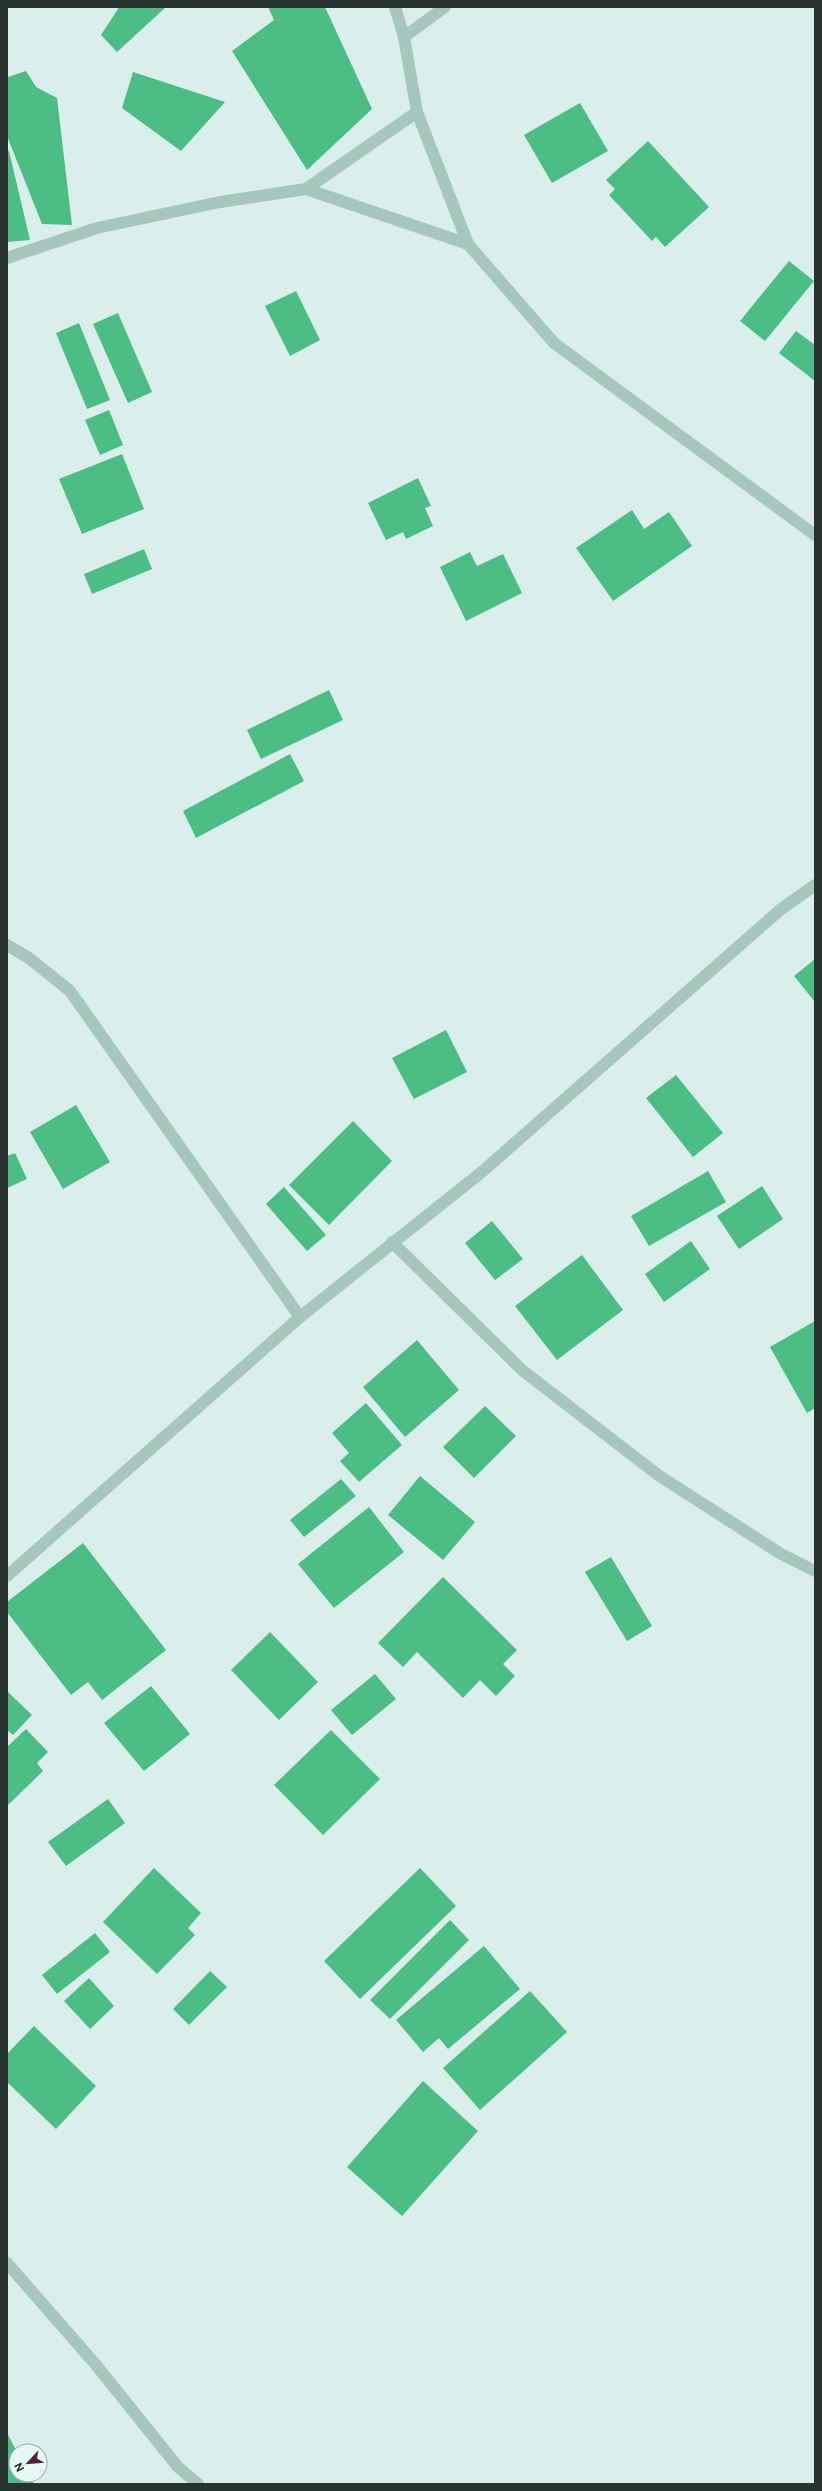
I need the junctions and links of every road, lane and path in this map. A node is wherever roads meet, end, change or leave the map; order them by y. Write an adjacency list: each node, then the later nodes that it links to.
1 (395, 7): 3 (street)
2 (444, 7): 3 (street)
3 (404, 37): 4 (street)
4 (418, 112): 5 (street); 6 (street)
5 (306, 189): 6 (street); 7 (street)
6 (468, 244): 8 (street)
7 (7, 258)
8 (815, 535)
9 (815, 886): 11 (street)
10 (7, 945): 12 (street)
11 (392, 1242): 12 (street); 13 (street)
12 (300, 1317): 14 (street)
13 (815, 1571)
14 (7, 1576)
15 (7, 2263): 16 (street)
16 (198, 2484)

